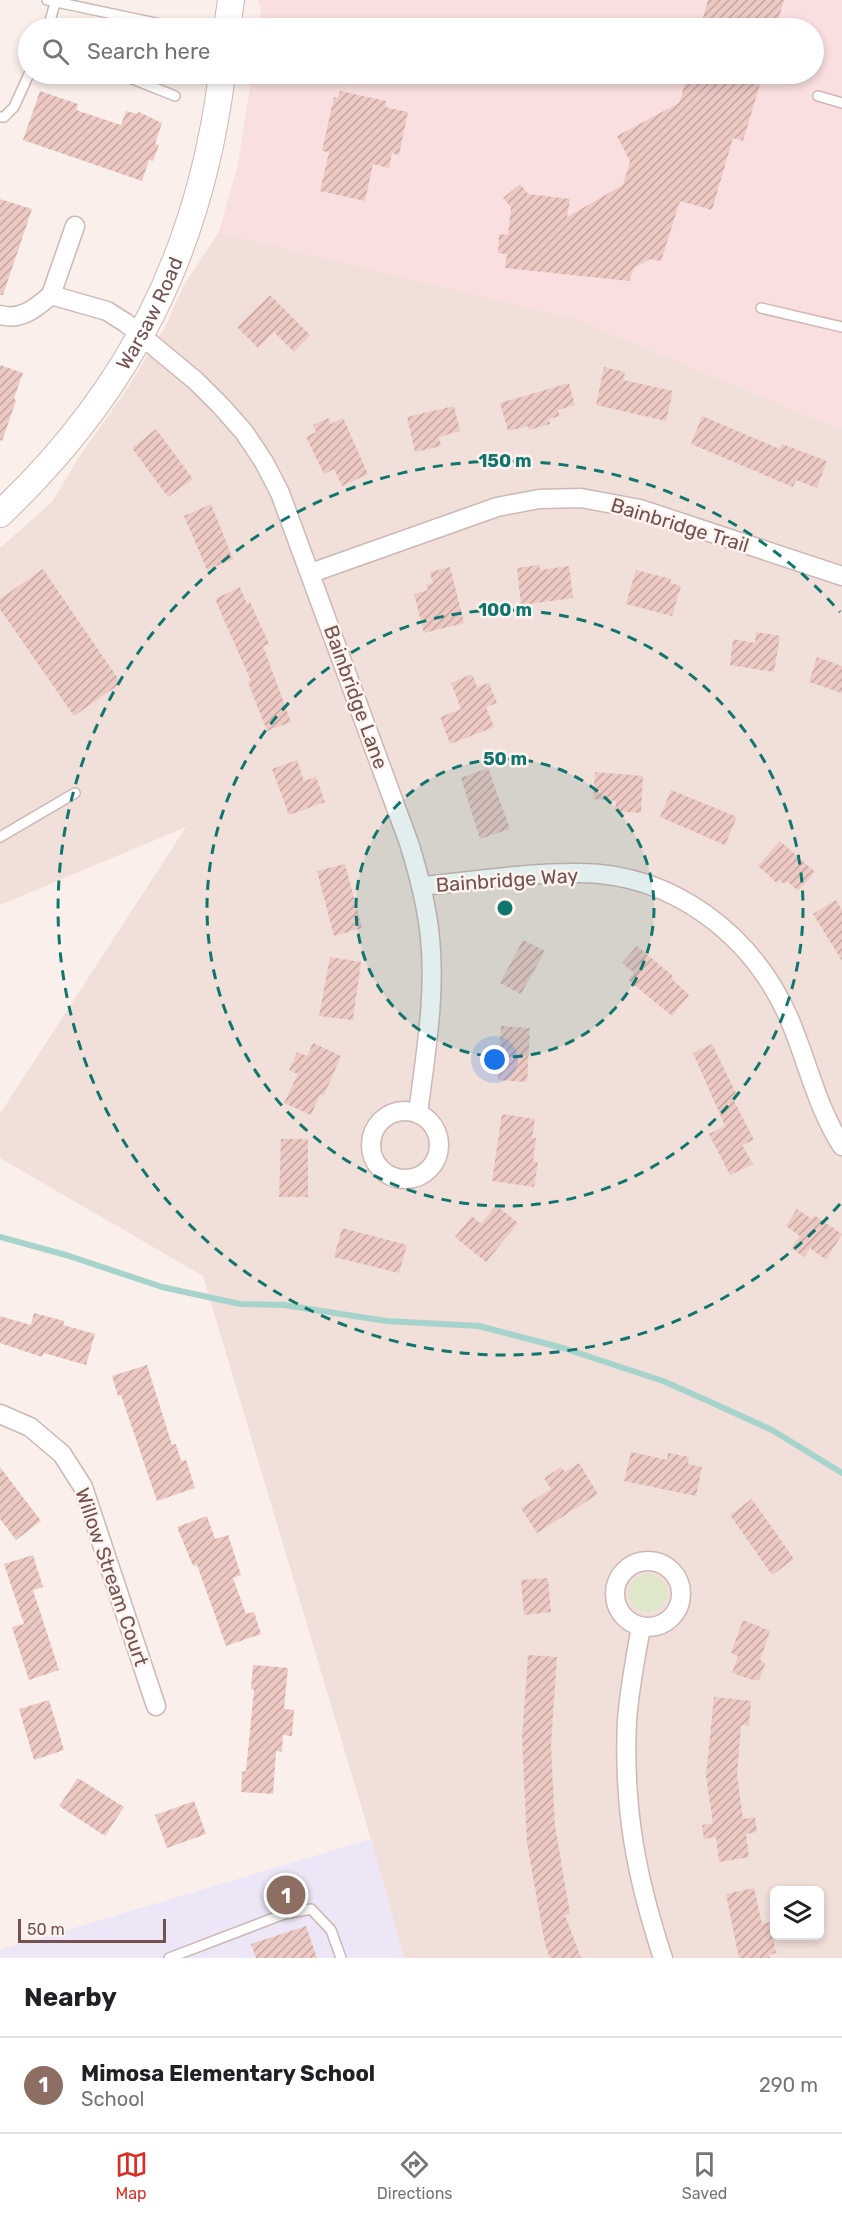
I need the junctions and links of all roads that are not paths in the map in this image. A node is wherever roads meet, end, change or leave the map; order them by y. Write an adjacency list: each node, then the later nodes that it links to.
1 (51, 1): 2 (lane); 3 (lane)
2 (49, 18)
3 (132, 18)
4 (24, 84): 10 (lane)
5 (145, 84): 7 (lane)
6 (220, 84): 16 (street, Warsaw Road)
7 (175, 96)
8 (818, 96): 9 (lane)
9 (842, 103)
10 (0, 117)
11 (75, 226): 12 (street)
12 (51, 295): 14 (street); 16 (street, Bainbridge Lane)
13 (761, 308): 15 (lane)
14 (0, 315)
15 (842, 327)
16 (141, 336): 17 (street, Warsaw Road); 18 (street, Bainbridge Lane)
17 (0, 514)
18 (311, 573): 19 (street, Bainbridge Trail); 22 (street, Bainbridge Lane)
19 (842, 576)
20 (75, 794): 21 (lane)
21 (0, 837)
22 (422, 886): 23 (street, Bainbridge Lane); 24 (street, Bainbridge Way)
23 (417, 1114)
24 (842, 1146)
25 (0, 1414): 27 (street, Willow Stream Court)
26 (641, 1626): 30 (street)
27 (156, 1706)
28 (169, 1958): 29 (lane)
29 (340, 1958)
30 (663, 1958)

